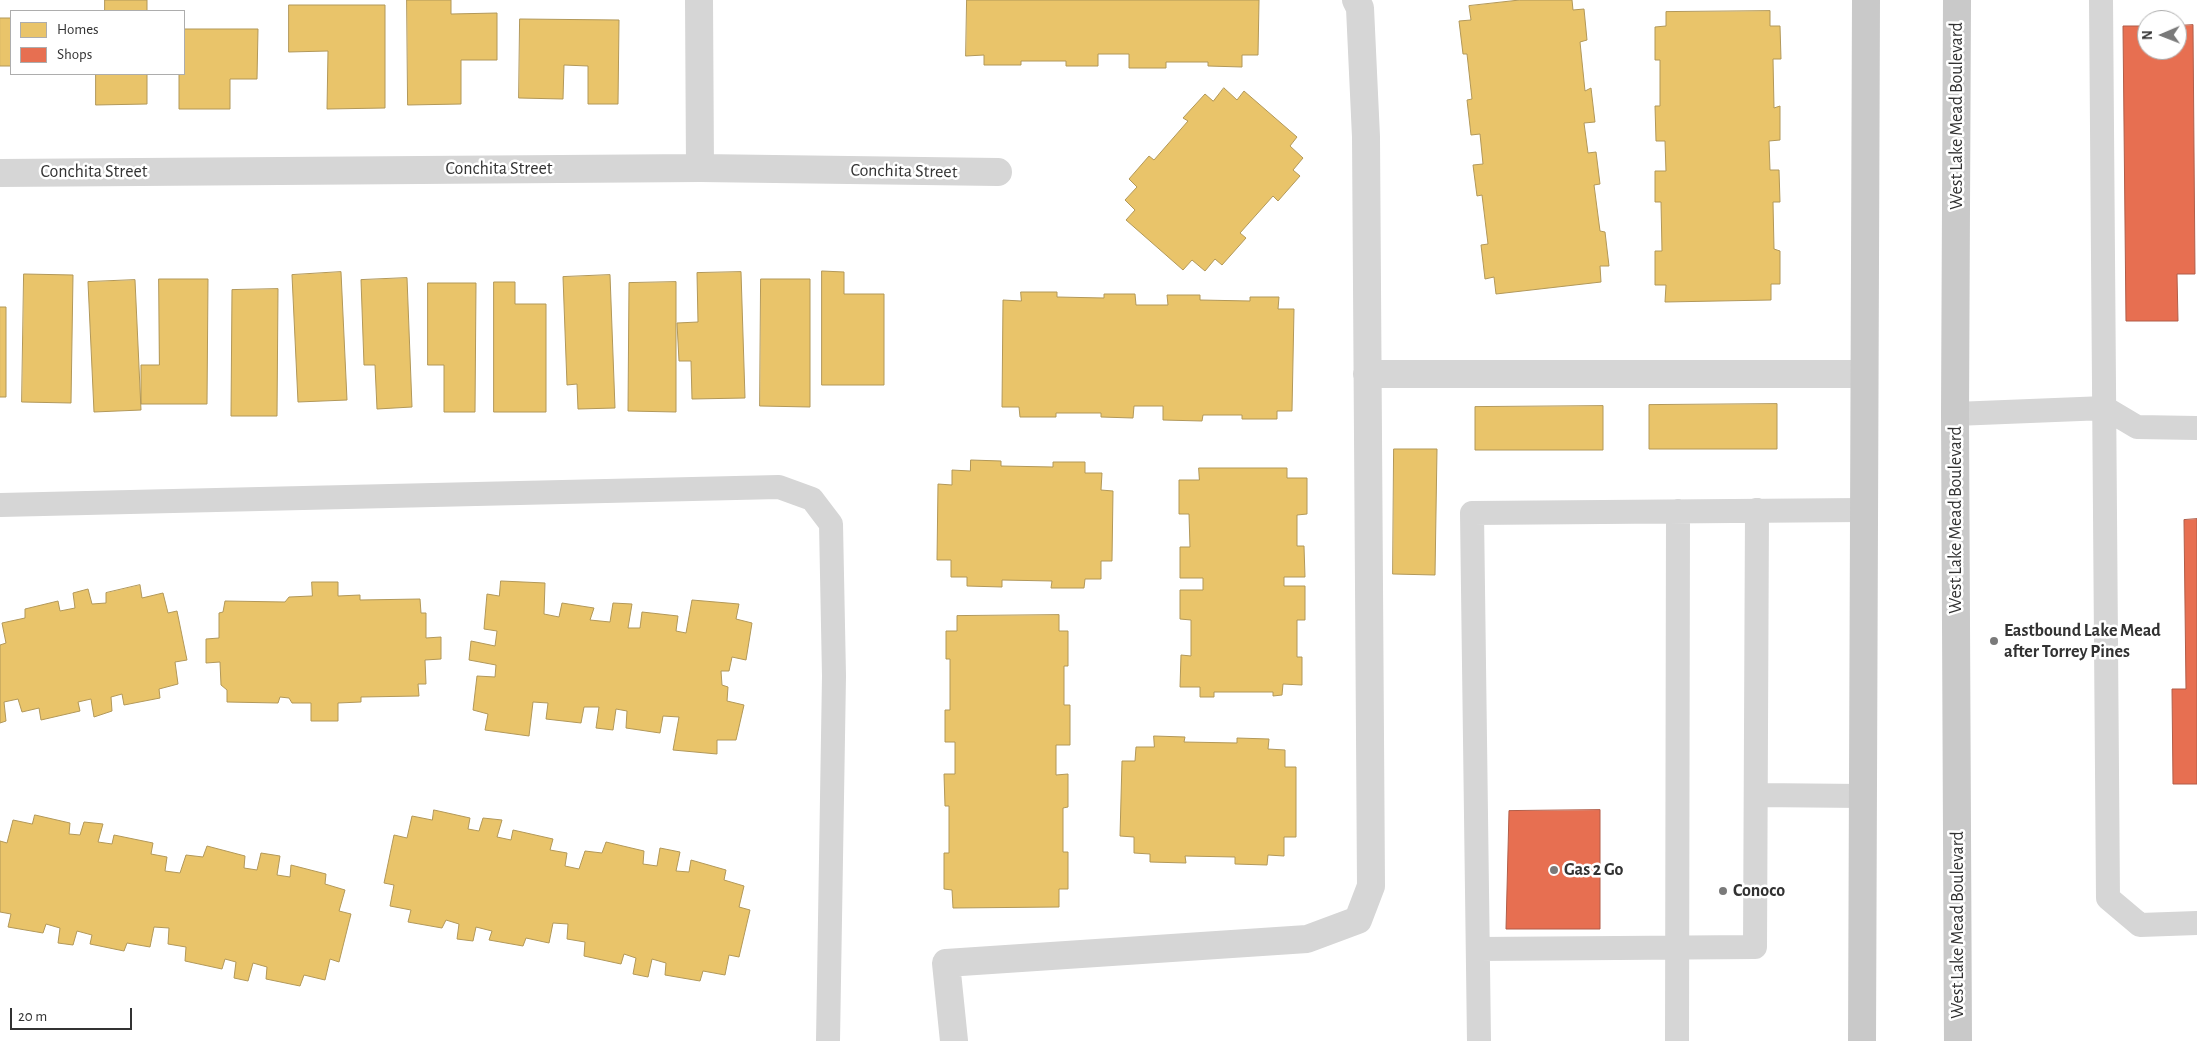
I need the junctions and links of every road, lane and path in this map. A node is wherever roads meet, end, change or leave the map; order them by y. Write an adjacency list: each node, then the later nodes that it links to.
1 (700, 0): 6 (street)
2 (1356, 0): 9 (street)
3 (1866, 0): 10 (main road)
4 (1957, 0): 12 (main road, West Lake Mead Boulevard)
5 (2101, 0): 11 (lane)
6 (700, 168): 7 (street, Conchita Street); 8 (street, Conchita Street)
7 (998, 172)
8 (0, 173)
9 (1367, 374): 10 (street); 24 (street)
10 (1863, 374): 16 (main road)
11 (2105, 408): 12 (lane); 13 (lane); 20 (lane)
12 (1955, 414): 28 (main road, West Lake Mead Boulevard)
13 (2197, 428)
14 (0, 505): 23 (lane)
15 (1757, 510): 16 (lane); 17 (lane); 18 (lane)
16 (1863, 510): 19 (main road)
17 (1678, 511): 21 (lane); 22 (lane)
18 (1756, 796): 19 (lane); 21 (lane)
19 (1863, 796): 27 (main road)
20 (2197, 923)
21 (1678, 948): 22 (lane); 26 (lane)
22 (1479, 950): 25 (lane)
23 (828, 1041)
24 (954, 1041)
25 (1479, 1041)
26 (1677, 1041)
27 (1862, 1041)
28 (1958, 1041)

